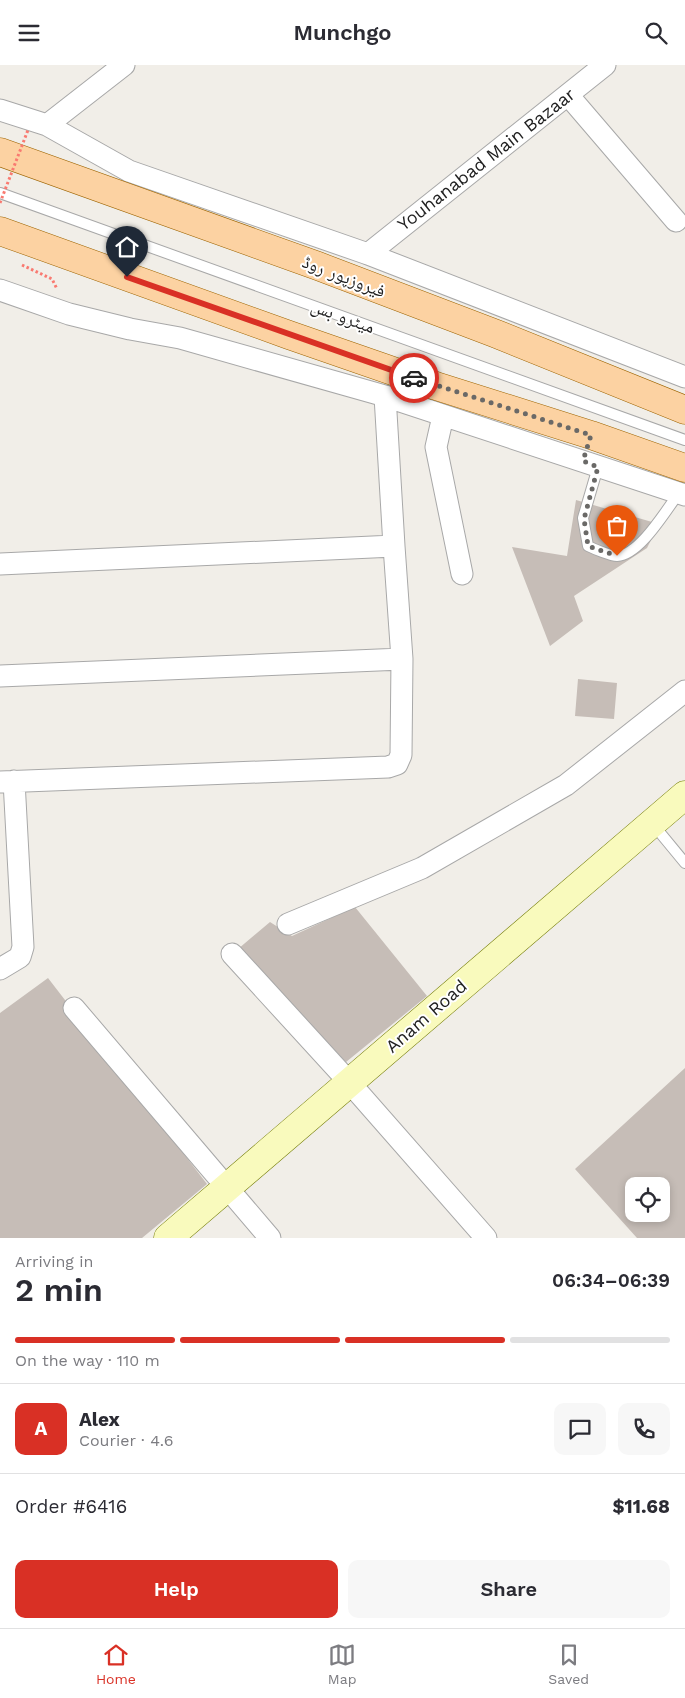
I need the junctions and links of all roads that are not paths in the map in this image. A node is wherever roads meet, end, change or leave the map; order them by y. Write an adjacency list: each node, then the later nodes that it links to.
1 (124, 65): 5 (street)
2 (605, 65): 3 (street, Youhanabad Main Bazaar)
3 (568, 95): 8 (street); 10 (street, Youhanabad Main Bazaar)
4 (0, 111): 5 (street)
5 (37, 127): 10 (street)
6 (0, 152): 14 (main road, فیروزپور روڈ)
7 (0, 193): 17 (lane, میٹرو بس)
8 (676, 221)
9 (0, 231): 16 (main road)
10 (368, 254): 12 (street)
11 (0, 290): 13 (street)
12 (685, 377)
13 (385, 396): 15 (street); 20 (street)
14 (685, 410)
15 (442, 416): 18 (street); 22 (street)
16 (591, 435): 18 (street); 19 (main road)
17 (685, 440)
18 (591, 464): 19 (street); 19 (lane)
19 (683, 485)
20 (394, 546): 21 (street); 23 (street)
21 (0, 564)
22 (462, 574)
23 (402, 659): 24 (street); 26 (street)
24 (0, 676)
25 (685, 691): 30 (street)
26 (7, 782): 32 (street)
27 (685, 795): 28 (street, Anam Road)
28 (652, 823): 29 (lane); 34 (street, Anam Road)
29 (685, 863)
30 (288, 925)
31 (232, 954): 34 (street)
32 (0, 969)
33 (74, 1008): 35 (street)
34 (349, 1082): 35 (street, Anam Road); 38 (street)
35 (226, 1187): 36 (street, Anam Road); 37 (street)
36 (168, 1238)
37 (270, 1238)
38 (486, 1238)

